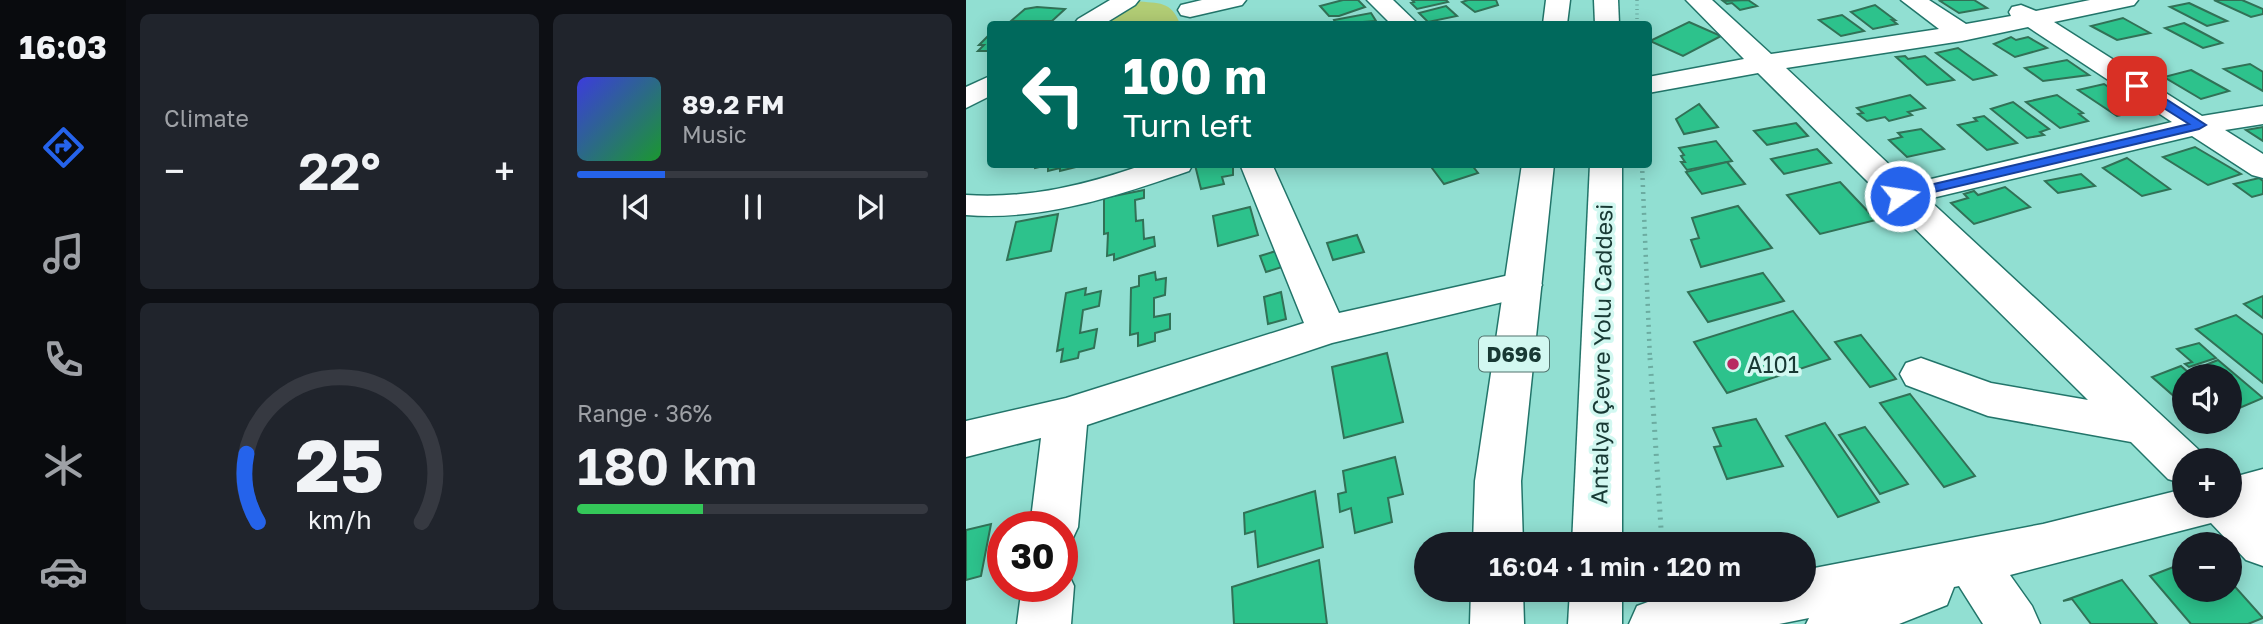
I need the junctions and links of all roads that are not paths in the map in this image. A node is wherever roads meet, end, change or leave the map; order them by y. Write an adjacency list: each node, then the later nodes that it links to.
1 (1127, 0): 12 (main road)
2 (1234, 0): 10 (main road)
3 (1379, 0): 13 (main road)
4 (1558, 0): 14 (main road)
5 (1606, 0): 15 (main road)
6 (1698, 0): 17 (main road)
7 (1913, 0): 16 (main road)
8 (2001, 0): 11 (main road)
9 (2126, 0): 11 (main road)
10 (1185, 11)
11 (2032, 19): 16 (main road); 24 (main road)
12 (1092, 21)
13 (1402, 21)
14 (1555, 21)
15 (1607, 21)
16 (1962, 33): 17 (main road)
17 (1766, 63): 20 (main road); 30 (main road)
18 (966, 76): 19 (main road)
19 (987, 76)
20 (1652, 84)
21 (987, 86): 22 (main road)
22 (966, 99)
23 (2263, 115): 24 (main road)
24 (2199, 125): 29 (main road); 30 (main road)
25 (1166, 168): 31 (main road)
26 (1258, 168): 33 (main road)
27 (1538, 168): 32 (main road, D696)
28 (1606, 168): 45 (main road, Antalya Çevre Yolu Caddesi)
29 (2263, 168)
30 (1900, 196): 36 (main road)
31 (966, 205)
32 (1523, 285): 33 (main road); 44 (main road, D696)
33 (1327, 330): 35 (main road)
34 (1921, 374): 36 (main road)
35 (1066, 415): 37 (main road); 41 (main road)
36 (2144, 427): 38 (main road)
37 (966, 439)
38 (2172, 454)
39 (2263, 489): 40 (main road)
40 (2242, 495)
41 (1056, 511)
42 (2172, 513): 47 (main road)
43 (2238, 518): 46 (main road)
44 (1498, 532)
45 (1597, 532)
46 (2263, 544)
47 (2043, 546): 48 (main road); 55 (main road)
48 (1977, 570): 56 (main road); 57 (main road)
49 (1046, 602): 52 (main road)
50 (1497, 602): 53 (main road)
51 (1596, 602): 54 (main road)
52 (1044, 624)
53 (1497, 624)
54 (1595, 624)
55 (1656, 624)
56 (1833, 624)
57 (2013, 624)

